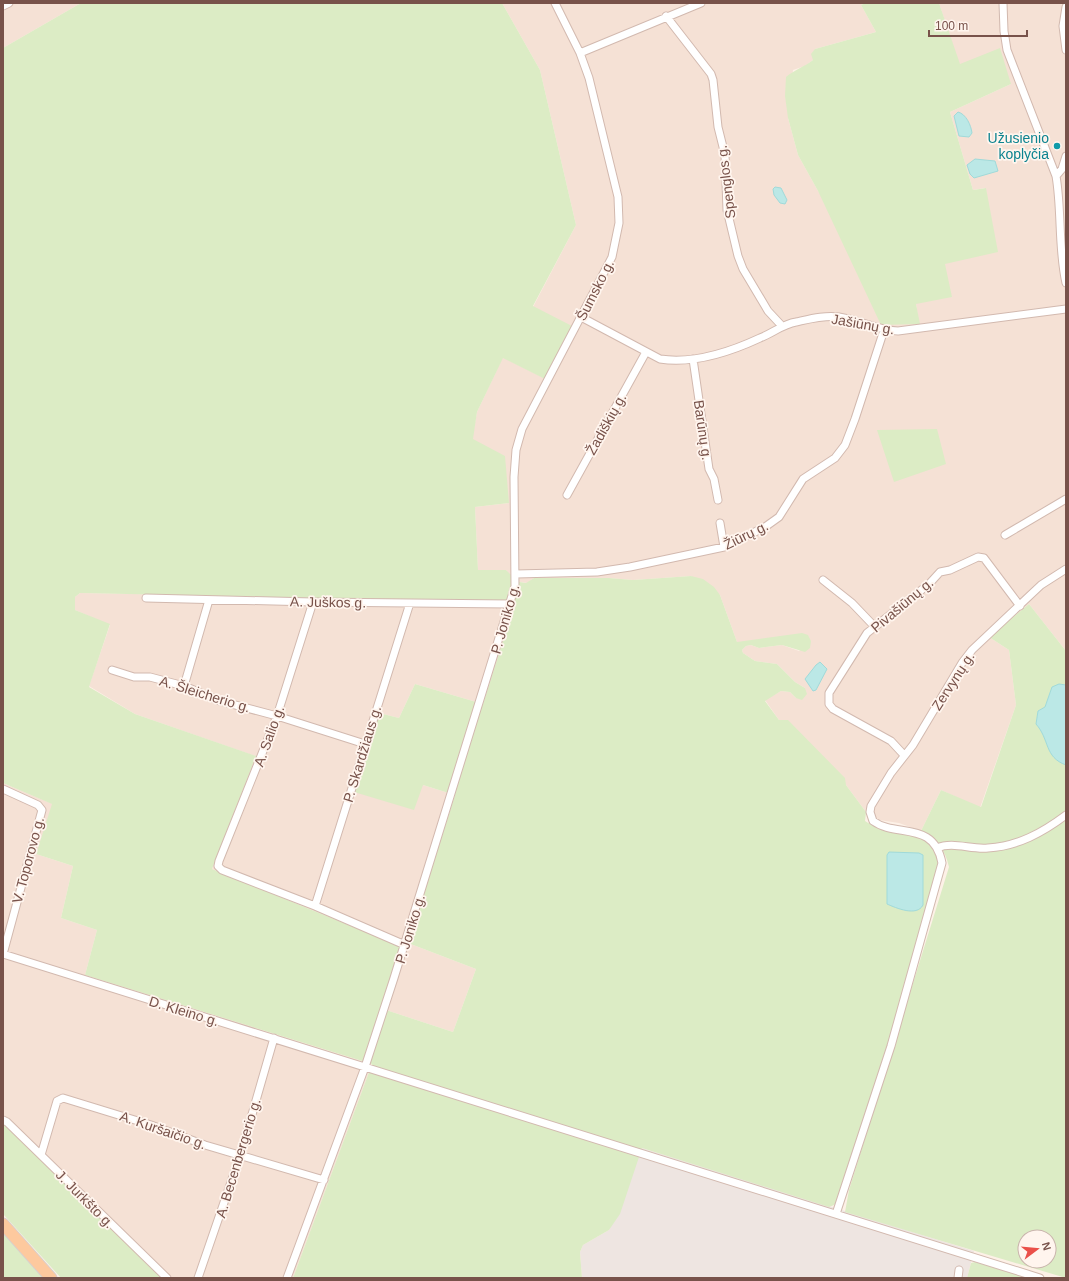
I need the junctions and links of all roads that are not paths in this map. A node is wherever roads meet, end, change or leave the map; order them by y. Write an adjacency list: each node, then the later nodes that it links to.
1 (9, 3): 5 (street)
2 (555, 3): 9 (street, Šumsko g.)
3 (700, 3): 7 (street)
4 (1003, 3): 11 (street)
5 (3, 6)
6 (1066, 7): 8 (street)
7 (666, 16): 9 (street); 15 (street, Spenglos g.)
8 (1066, 50)
9 (580, 54): 14 (street, Šumsko g.)
10 (1066, 156): 11 (street)
11 (1056, 176): 12 (street)
12 (1066, 283)
13 (1066, 309): 16 (street, Jašiūnų g.)
14 (581, 317): 17 (street, Jašiūnų g.); 26 (street, Šumsko g.)
15 (782, 326): 16 (street, Jašiūnų g.); 18 (street, Jašiūnų g.)
16 (884, 330): 24 (street, Žiūrų g.)
17 (646, 352): 18 (street, Jašiūnų g.); 19 (street, Žadiškių g.)
18 (693, 359): 21 (street, Barūnų g.)
19 (567, 495)
20 (1066, 499): 23 (street)
21 (718, 500)
22 (720, 522): 24 (street)
23 (1005, 536)
24 (724, 547): 26 (street, Žiūrų g.)
25 (1066, 569): 33 (street, Zervynų g.)
26 (516, 574): 32 (street, P. Joniko g.)
27 (823, 580): 34 (street)
28 (146, 598): 29 (street, A. Juškos g.)
29 (209, 600): 30 (street, A. Juškos g.); 36 (street)
30 (313, 602): 31 (street, A. Juškos g.); 37 (street, A. Salio g.)
31 (410, 603): 32 (street, A. Juškos g.); 38 (street, P. Skardžiaus g.)
32 (510, 604): 44 (street, P. Joniko g.)
33 (1020, 606): 34 (street, Pivašiūnų g.); 39 (street, Zervynų g.)
34 (874, 626): 39 (street, Pivašiūnų g.)
35 (112, 670): 36 (street, A. Šleicherio g.)
36 (184, 686): 37 (street, A. Šleicherio g.)
37 (277, 716): 38 (street, A. Šleicherio g.); 43 (street, A. Salio g.)
38 (365, 744): 43 (street, P. Skardžiaus g.)
39 (904, 755): 42 (street, Zervynų g.)
40 (3, 789): 45 (street, V. Toporovo g.)
41 (1066, 815): 42 (street)
42 (937, 848): 52 (street)
43 (315, 906): 44 (street)
44 (405, 945): 47 (street, P. Joniko g.)
45 (3, 954): 46 (street, D. Kleino g.)
46 (274, 1038): 47 (street, D. Kleino g.); 50 (street, A. Becenbergerio g.)
47 (365, 1067): 51 (street, P. Joniko g.); 52 (street, D. Kleino g.)
48 (3, 1120): 49 (street, J. Jurkšto g.)
49 (41, 1155): 50 (street, A. Kuršaičio g.); 55 (street, J. Jurkšto g.)
50 (240, 1156): 51 (street, A. Kuršaičio g.); 56 (street, A. Becenbergerio g.)
51 (324, 1180): 57 (street, P. Joniko g.)
52 (836, 1214): 58 (street, D. Kleino g.)
53 (3, 1224): 54 (main road)
54 (51, 1278)
55 (167, 1278)
56 (198, 1278)
57 (287, 1278)
58 (1040, 1278)

